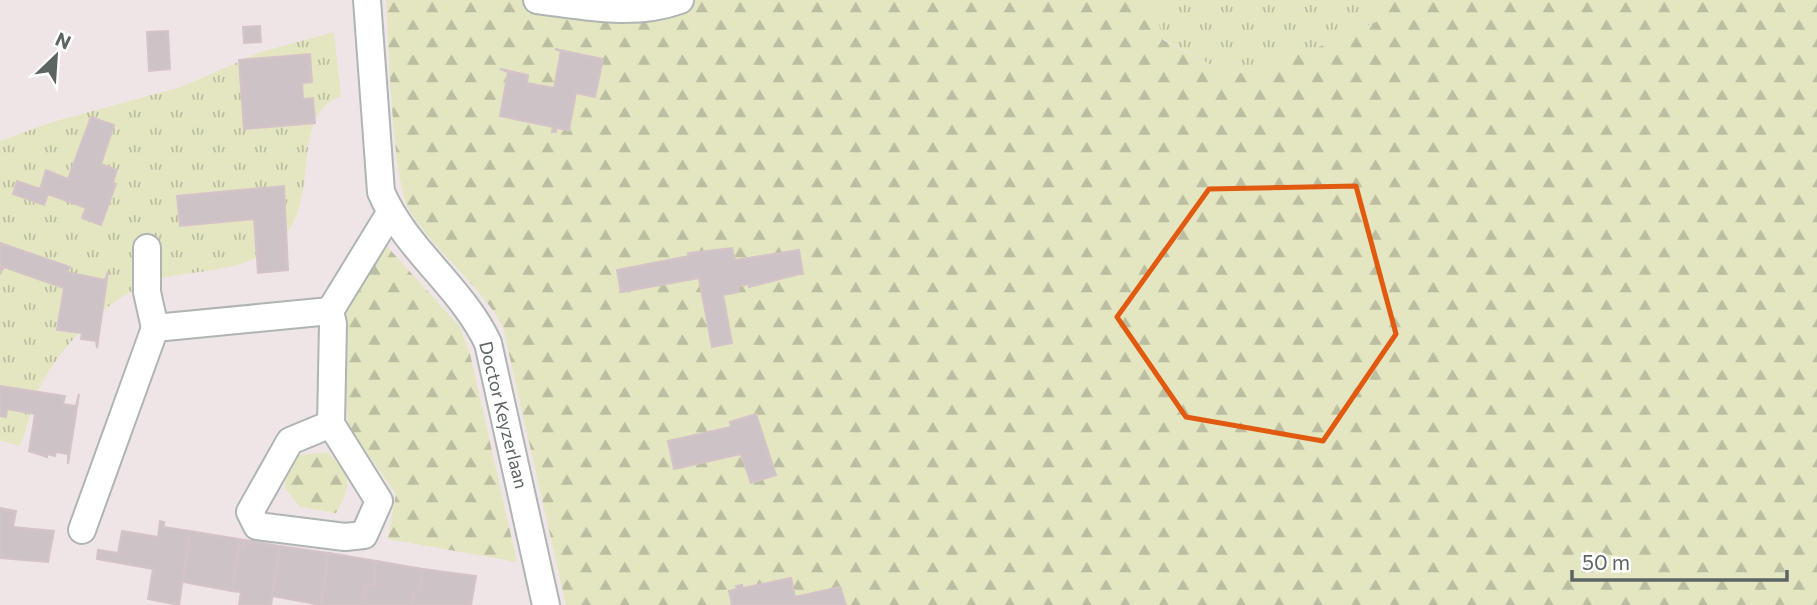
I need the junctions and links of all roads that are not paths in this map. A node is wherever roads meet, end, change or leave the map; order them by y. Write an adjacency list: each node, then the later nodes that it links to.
1 (367, 0): 4 (street, Doctor Keyzerlaan)
2 (537, 0): 3 (street)
3 (680, 0)
4 (390, 213): 6 (street); 10 (street, Doctor Keyzerlaan)
5 (147, 248): 7 (street)
6 (330, 311): 7 (street); 8 (street)
7 (155, 328): 9 (street)
8 (331, 424): 8 (street)
9 (82, 530)
10 (546, 605)

